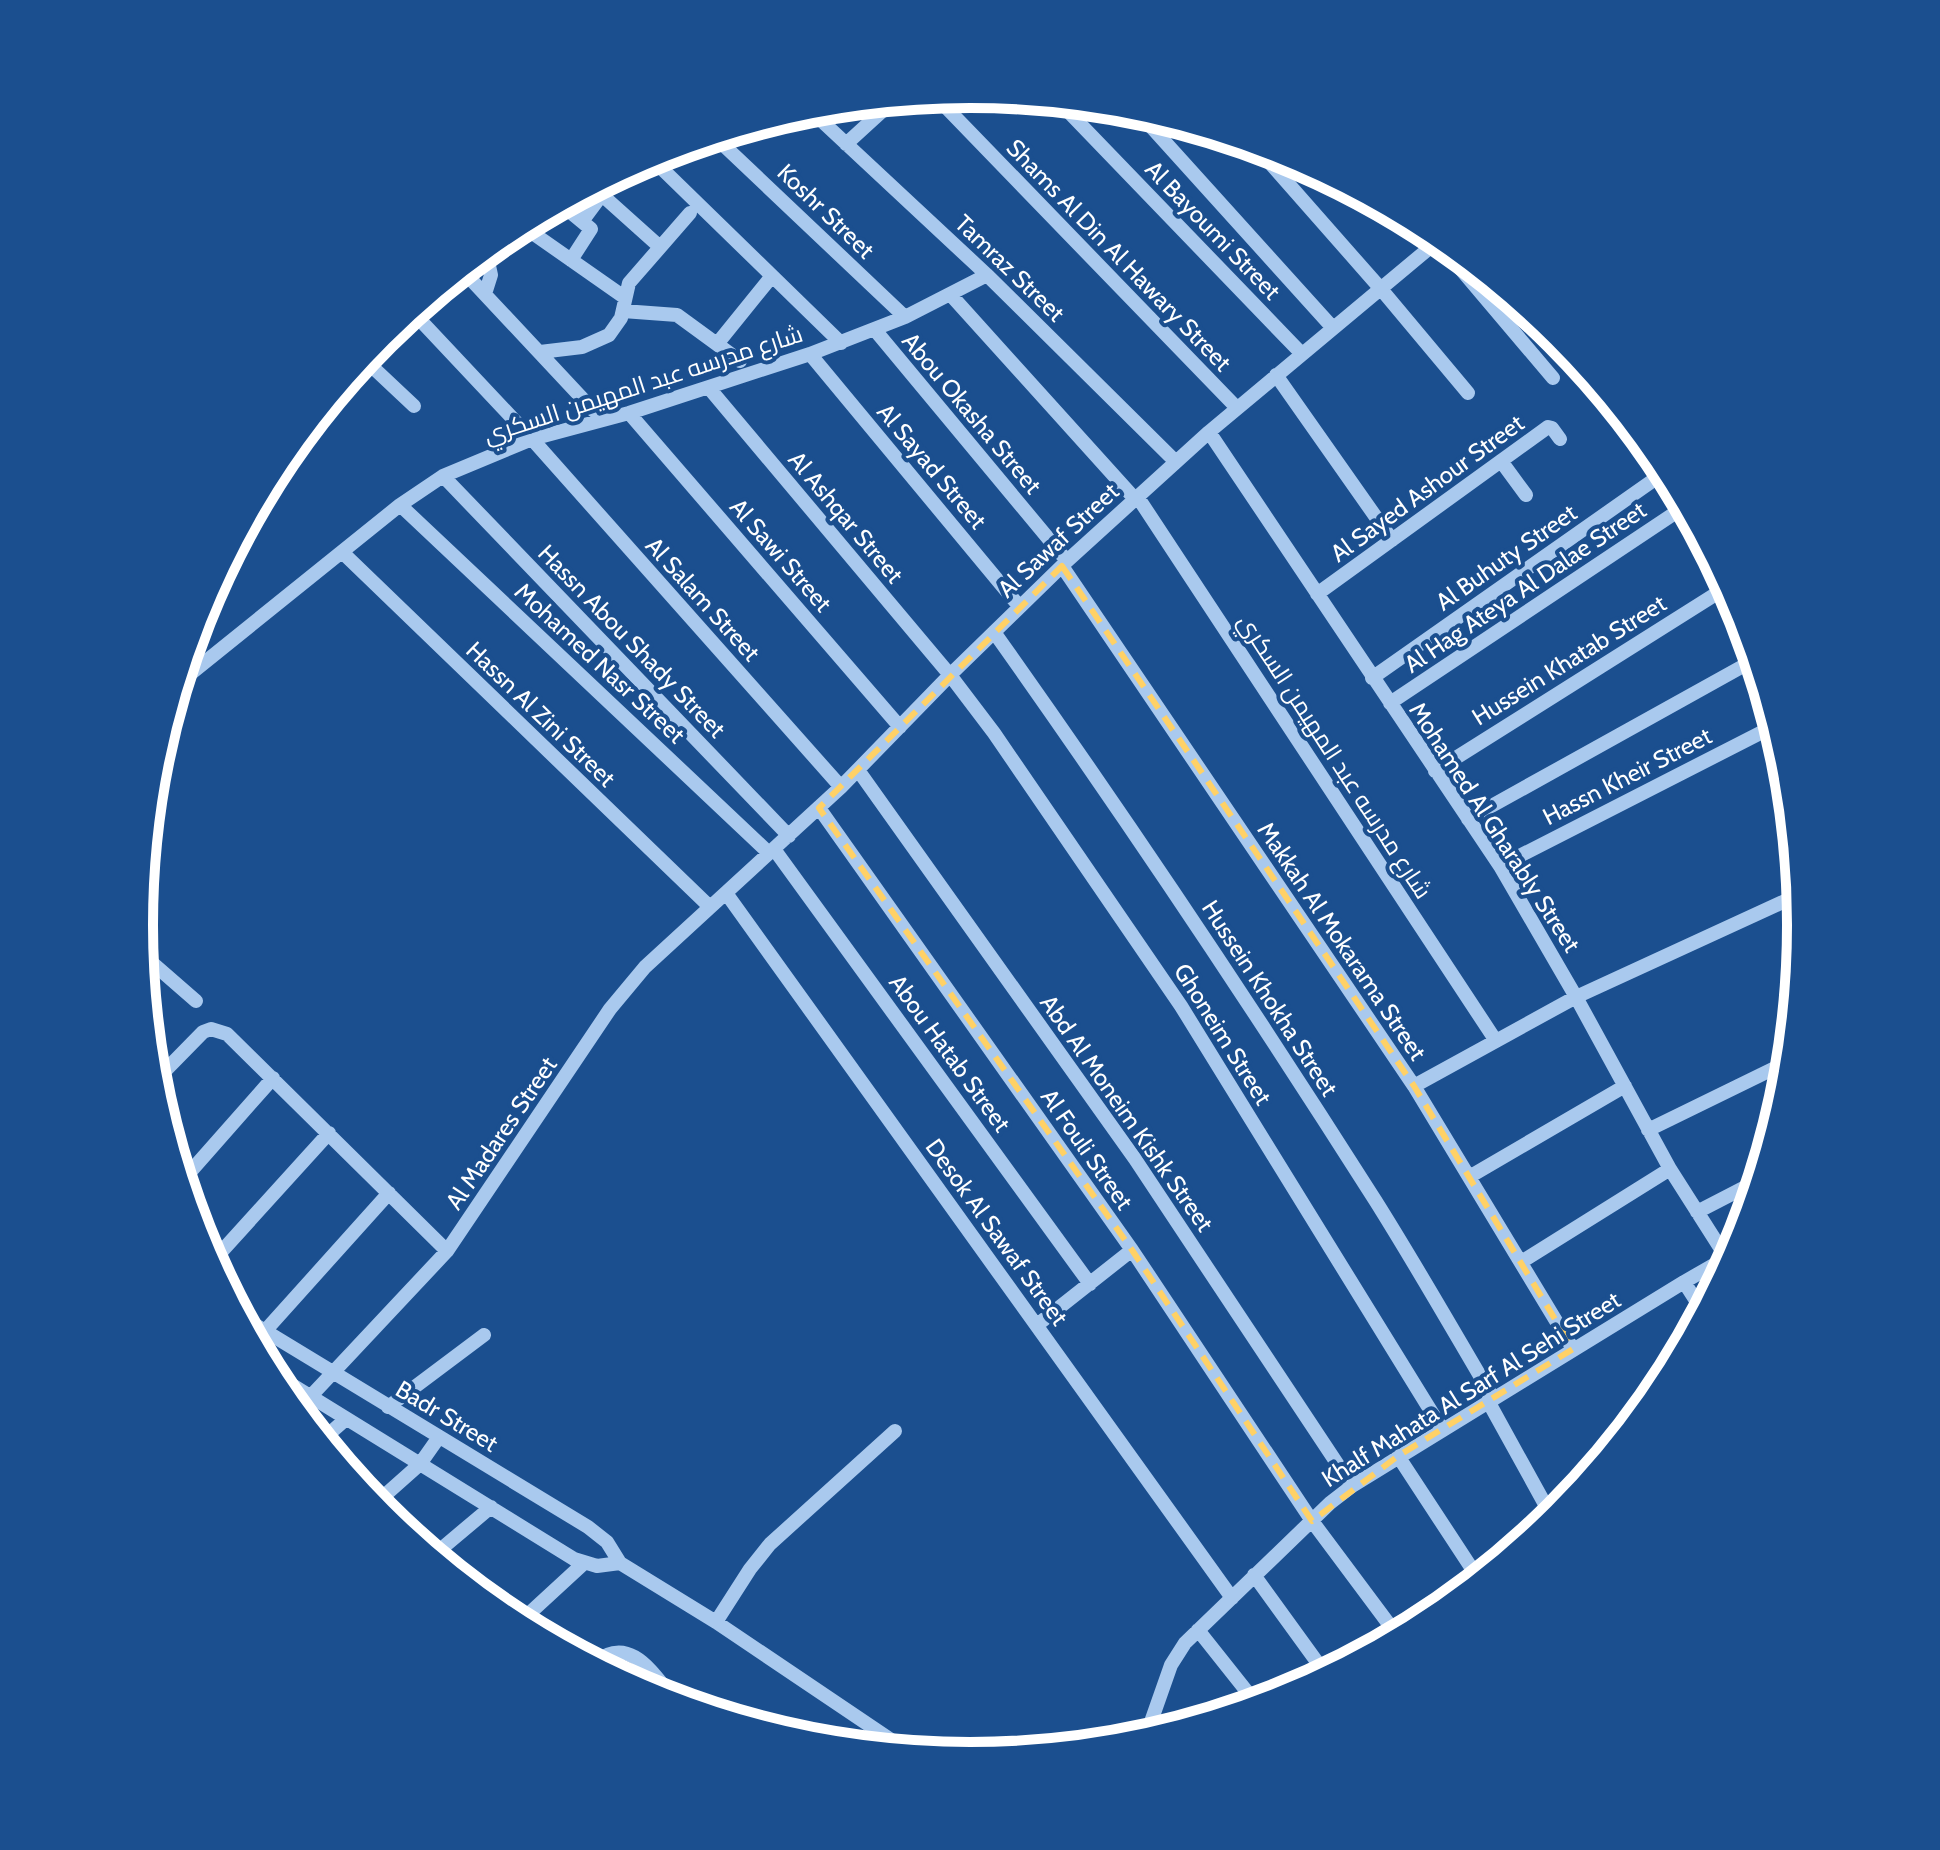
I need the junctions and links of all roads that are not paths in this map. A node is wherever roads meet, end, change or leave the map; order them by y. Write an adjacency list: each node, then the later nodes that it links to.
1 (947, 109): 44 (street, Shams Al Din Al Hawary Street)
2 (879, 113): 6 (street)
3 (1071, 114): 36 (street, Al Bayoumi Street)
4 (823, 122): 6 (street, Tamraz Street)
5 (1154, 130): 30 (street)
6 (846, 144): 20 (street, Tamraz Street)
7 (724, 146): 28 (street, Koshr Street)
8 (1273, 166): 24 (street)
9 (662, 168): 32 (street)
10 (613, 190): 16 (street)
11 (599, 197): 14 (street)
12 (572, 212): 14 (street)
13 (690, 213): 16 (street)
14 (583, 220): 18 (street)
15 (534, 234): 18 (street)
16 (660, 247): 27 (street)
17 (1428, 249): 24 (street, Al Sawaf Street)
18 (571, 260): 27 (street)
19 (489, 266): 25 (street)
20 (987, 275): 26 (street, شارع مدرسه عبد المهيمن السكري); 51 (street, Tamraz Street)
21 (471, 279): 25 (street)
22 (1471, 280): 40 (street)
23 (768, 281): 33 (street)
24 (1381, 289): 30 (street, Al Sawaf Street); 42 (street)
25 (485, 294): 34 (street)
26 (950, 294): 28 (street, شارع مدرسه عبد المهيمن السكري); 55 (street, شارع مدرسه عبد المهيمن السكري)
27 (624, 304): 33 (street); 34 (street)
28 (905, 317): 31 (street, شارع مدرسه عبد المهيمن السكري)
29 (422, 322): 48 (street, Al Salam Street)
30 (1333, 328): 36 (street, Al Sawaf Street)
31 (875, 330): 32 (street, شارع مدرسه عبد المهيمن السكري); 60 (street, Abou Okasha Street)
32 (841, 343): 35 (street, شارع مدرسه عبد المهيمن السكري)
33 (717, 344): 37 (street)
34 (540, 352): 45 (street)
35 (810, 354): 41 (street, شارع مدرسه عبد المهيمن السكري); 63 (street, Al Sayad Street)
36 (1302, 354): 39 (street, Al Sawaf Street)
37 (740, 361)
38 (373, 368): 43 (street)
39 (1276, 375): 44 (street, Al Sawaf Street); 58 (street)
40 (1553, 378)
41 (709, 388): 46 (street, شارع مدرسه عبد المهيمن السكري); 67 (street, Al Ashqar Street)
42 (1468, 393)
43 (414, 406)
44 (1237, 408): 47 (street, Al Sawaf Street)
45 (594, 411)
46 (629, 413): 48 (street, شارع مدرسه عبد المهيمن السكري); 70 (street, Al Sawi Street)
47 (1209, 432): 51 (street, Al Sawaf Street); 61 (street, Mohamed Al Gharably Street)
48 (532, 439): 52 (street, شارع مدرسه عبد المهيمن السكري); 74 (street, Al Salam Street)
49 (1560, 439): 50 (street, Al Sayed Ashour Street)
50 (1501, 461): 54 (street); 58 (street, Al Sayed Ashour Street)
51 (1176, 462): 55 (street, Al Sawaf Street)
52 (443, 476): 56 (street, شارع مدرسه عبد المهيمن السكري); 77 (street, Hassn Abou Shady Street)
53 (1654, 479): 68 (street, Al Buhuty Street)
54 (1526, 495)
55 (1136, 497): 60 (street, Al Sawaf Street); 86 (street, شارع مدرسه عبد المهيمن السكري)
56 (400, 505): 59 (street, شارع مدرسه عبد المهيمن السكري); 78 (street, Mohamed Nasr Street)
57 (1676, 513): 69 (street, Al Hag Ateya Al Dalae Street)
58 (1392, 540): 61 (street, Al Sayed Ashour Street)
59 (342, 552): 66 (street, شارع مدرسه عبد المهيمن السكري); 82 (street, Hassn Al Zini Street)
60 (1064, 563): 63 (street, Al Sawaf Street); 90 (street, Makkah Al Mokarama Street)
61 (1317, 594): 68 (street, Mohamed Al Gharably Street)
62 (1717, 594): 73 (street, Hussein Khatab Street)
63 (1019, 606): 64 (street, Al Sawaf Street)
64 (994, 632): 67 (street, Al Sawaf Street); 117 (street, Hussein Khokha Street)
65 (1745, 665): 76 (street)
66 (193, 672)
67 (950, 675): 70 (street, Al Sawaf Street); 120 (street, Ghoneim Street)
68 (1372, 678): 69 (street, Mohamed Al Gharably Street)
69 (1390, 703): 73 (street, Mohamed Al Gharably Street)
70 (900, 727): 72 (street, Al Sawaf Street)
71 (1763, 732): 79 (street, Hassn Kheir Street)
72 (858, 770): 74 (street, Al Sawaf Street); 126 (street, Abd Al Moneim Kishk Street)
73 (1435, 771): 76 (street, Mohamed Al Gharably Street)
74 (841, 787): 75 (street, Al Sawaf Street)
75 (819, 808): 77 (street, Al Sawaf Street); 101 (street, Al Fouli Street)
76 (1468, 819): 79 (street, Mohamed Al Gharably Street)
77 (789, 836): 78 (street, Al Sawaf Street)
78 (772, 851): 80 (street, Al Sawaf Street); 107 (street, Abou Hatab Street)
79 (1500, 866): 84 (street, Mohamed Al Gharably Street)
80 (726, 893): 82 (street, Al Madares Street); 109 (street, Desok Al Sawaf Street)
81 (1786, 900): 84 (street)
82 (710, 907): 102 (street, Al Madares Street)
83 (155, 965): 85 (street)
84 (1576, 997): 86 (street); 91 (street, Mohamed Al Gharably Street)
85 (196, 1001)
86 (1496, 1041): 90 (street)
87 (166, 1069): 89 (street)
88 (1774, 1069): 92 (street)
89 (273, 1078): 93 (street); 95 (street)
90 (1414, 1086): 96 (street, Makkah Al Mokarama Street)
91 (1625, 1086): 92 (street, Mohamed Al Gharably Street); 96 (street)
92 (1648, 1130): 94 (street, Mohamed Al Gharably Street)
93 (329, 1133): 98 (street); 103 (street)
94 (1670, 1169): 99 (street, Mohamed Al Gharably Street); 104 (street)
95 (191, 1171)
96 (1469, 1177): 104 (street, Makkah Al Mokarama Street)
97 (1744, 1188): 99 (street)
98 (389, 1193): 102 (street); 111 (street)
99 (1697, 1212): 100 (street, Mohamed Al Gharably Street)
100 (1721, 1246)
101 (1132, 1250): 107 (street); 130 (street, Al Fouli Street)
102 (447, 1251): 114 (street, Al Madares Street)
103 (221, 1252)
104 (1521, 1262): 113 (street, Makkah Al Mokarama Street)
105 (1713, 1265): 106 (street, Khalf Mahata Al Sarf Al Sehi Street)
106 (1684, 1282): 108 (street); 113 (street, Khalf Mahata Al Sarf Al Sehi Street)
107 (1090, 1284): 109 (street)
108 (1696, 1300)
109 (1037, 1325): 136 (street, Desok Al Sawaf Street)
110 (259, 1327): 111 (street, Badr Street)
111 (265, 1331): 114 (street, Badr Street)
112 (484, 1335): 118 (street)
113 (1573, 1349): 117 (street, Khalf Mahata Al Sarf Al Sehi Street)
114 (331, 1372): 116 (street, Al Madares Street); 118 (street, Badr Street)
115 (299, 1390): 116 (street)
116 (310, 1397): 119 (street)
117 (1491, 1399): 120 (street, Khalf Mahata Al Sarf Al Sehi Street); 128 (street, Hussein Khokha Street)
118 (388, 1407): 123 (street, Badr Street)
119 (346, 1419): 122 (street); 125 (street)
120 (1442, 1429): 124 (street, Khalf Mahata Al Sarf Al Sehi Street)
121 (895, 1431): 138 (street)
122 (331, 1433)
123 (439, 1437): 125 (street); 132 (street, Badr Street)
124 (1398, 1456): 126 (street, Khalf Mahata Al Sarf Al Sehi Street); 134 (street)
125 (420, 1464): 127 (street); 129 (street)
126 (1352, 1486): 130 (street, Khalf Mahata Al Sarf Al Sehi Street)
127 (385, 1495)
128 (1546, 1505)
129 (491, 1507): 131 (street); 133 (street)
130 (1312, 1521): 135 (street, Khalf Mahata Al Sarf Al Sehi Street); 139 (street, Al Fouli Street)
131 (442, 1548)
132 (620, 1563): 133 (street); 138 (street, Badr Street)
133 (583, 1564): 137 (street)
134 (1472, 1569)
135 (1254, 1575): 136 (street, Khalf Mahata Al Sarf Al Sehi Street); 142 (street)
136 (1232, 1598): 140 (street, Khalf Mahata Al Sarf Al Sehi Street)
137 (530, 1613)
138 (716, 1622): 146 (street, Badr Street)
139 (1390, 1625)
140 (1198, 1630): 144 (street); 145 (street, Khalf Mahata Al Sarf Al Sehi Street)
141 (605, 1656): 143 (street)
142 (1318, 1664)
143 (658, 1680)
144 (1248, 1693)
145 (1151, 1721)
146 (887, 1737)

